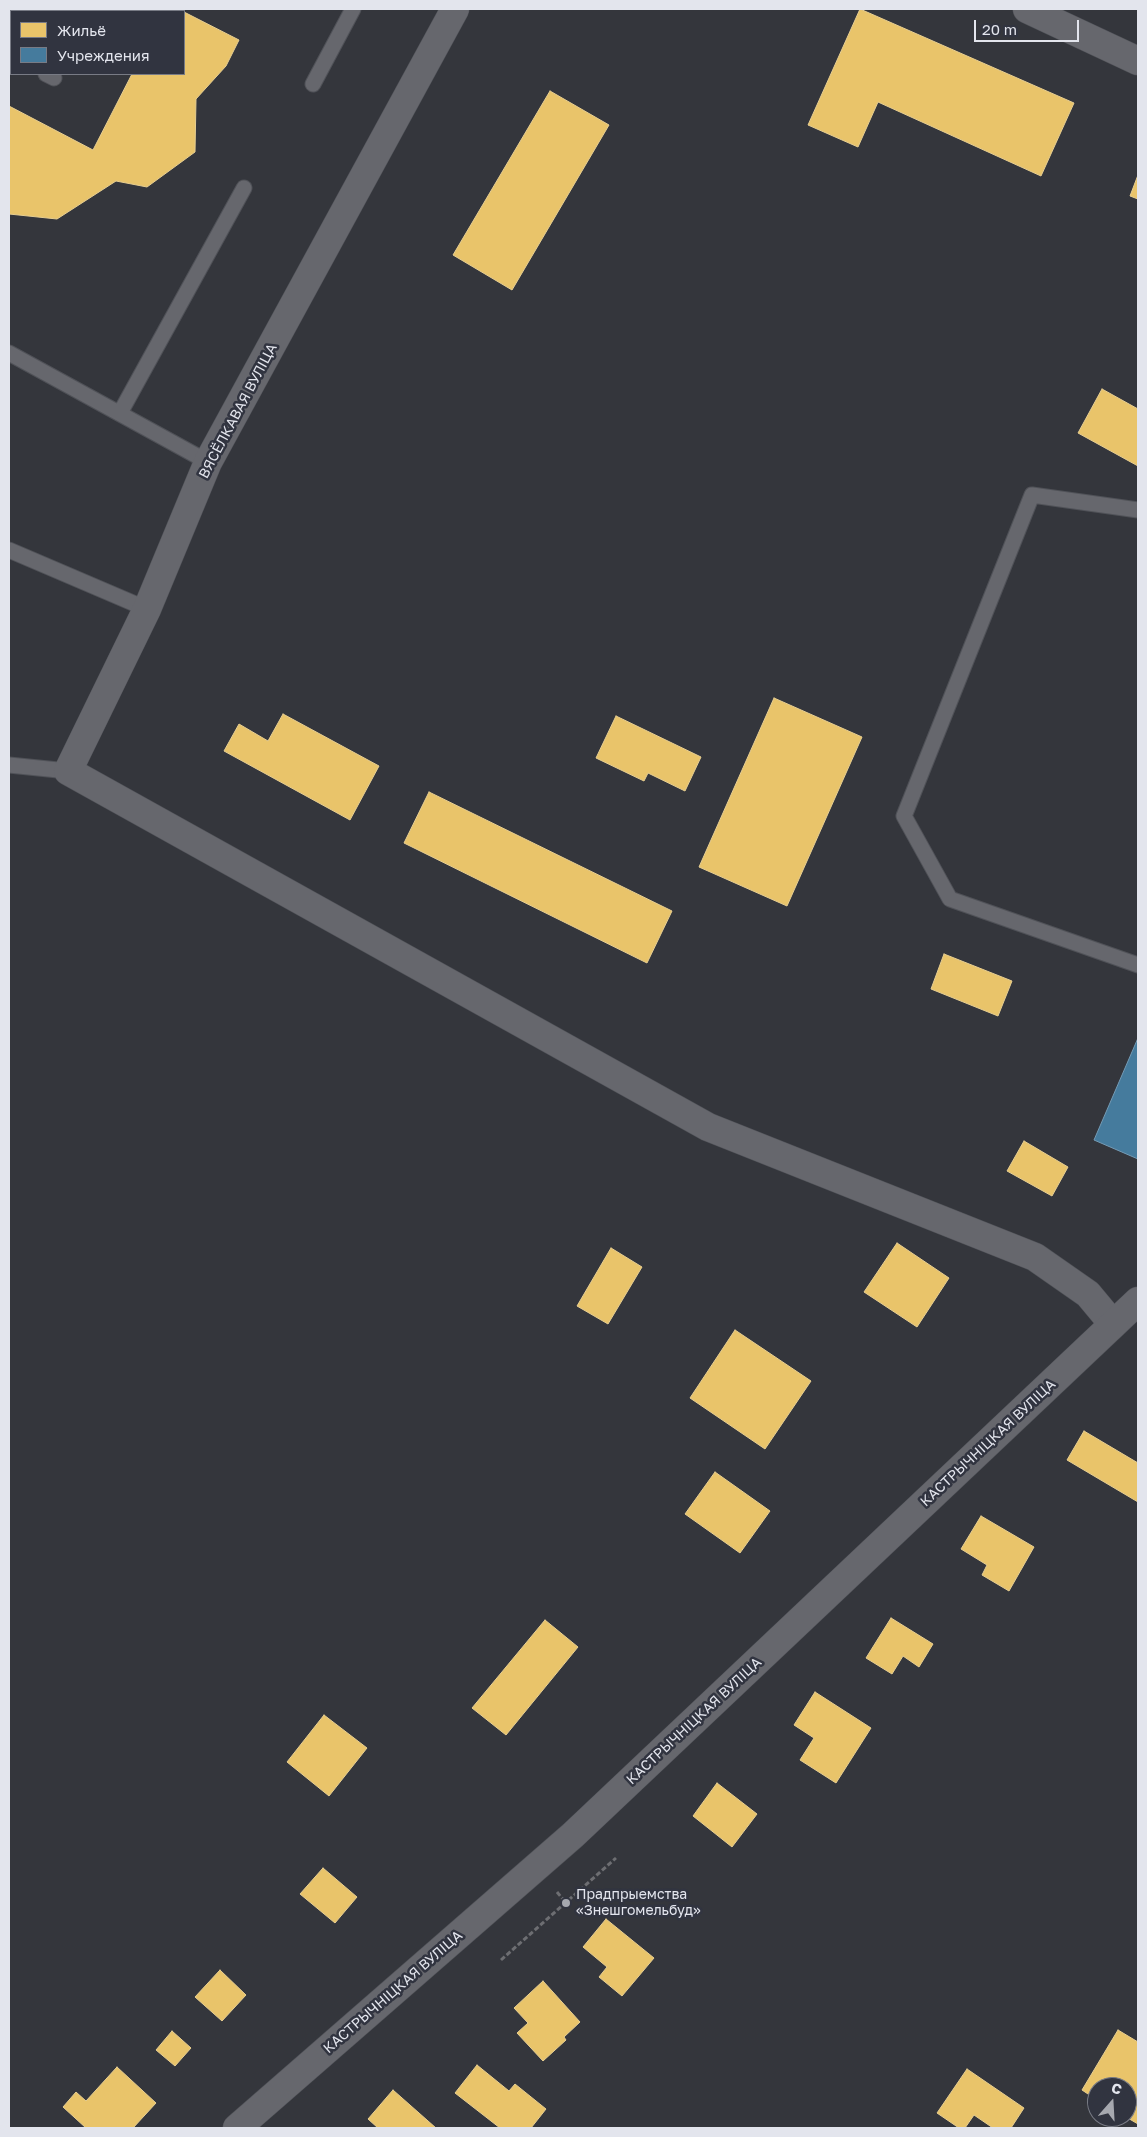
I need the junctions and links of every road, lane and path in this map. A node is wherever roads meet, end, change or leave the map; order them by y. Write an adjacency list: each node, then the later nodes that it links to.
1 (353, 9): 5 (lane)
2 (455, 9): 9 (street, ВЯСЁЛКАВАЯ ВУЛІЦА)
3 (1027, 9): 4 (street)
4 (1138, 60)
5 (313, 84)
6 (244, 188): 8 (lane)
7 (9, 353): 8 (lane)
8 (120, 413): 9 (lane)
9 (208, 462): 12 (street, ВЯСЁЛКАВАЯ ВУЛІЦА)
10 (1138, 510): 15 (lane)
11 (9, 550): 12 (lane)
12 (147, 609): 14 (street, ВЯСЁЛКАВАЯ ВУЛІЦА)
13 (9, 765): 14 (lane)
14 (68, 771): 17 (street)
15 (1138, 965)
16 (1138, 1301): 17 (street, КАСТРЫЧНІЦКАЯ ВУЛІЦА)
17 (1113, 1324): 20 (street, КАСТРЫЧНІЦКАЯ ВУЛІЦА)
18 (616, 1858): 19 (path)
19 (501, 1960)
20 (237, 2128)

